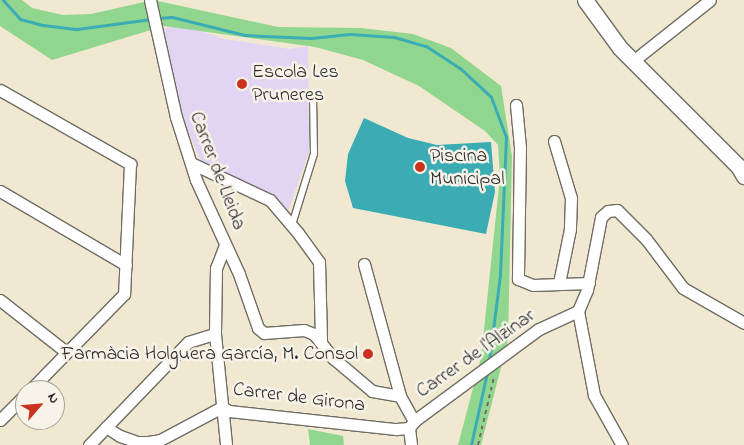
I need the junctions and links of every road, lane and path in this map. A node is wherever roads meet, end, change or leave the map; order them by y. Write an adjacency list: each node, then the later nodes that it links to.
1 (150, 0): 9 (street, Carrer de Lleida)
2 (585, 0): 4 (street)
3 (710, 0): 4 (street)
4 (633, 62): 10 (street)
5 (0, 90): 15 (street)
6 (314, 97): 12 (lane)
7 (516, 105): 16 (street)
8 (554, 141): 16 (street)
9 (191, 163): 12 (street); 13 (street, Carrer de Lleida)
10 (744, 176)
11 (0, 191): 15 (street)
12 (292, 225): 22 (street)
13 (225, 245): 21 (street, Carrer de Lleida); 22 (street)
14 (364, 264): 26 (street)
15 (126, 265): 23 (street)
16 (559, 283): 17 (street)
17 (589, 283): 19 (street); 20 (street)
18 (0, 300): 23 (street)
19 (578, 311): 24 (street, Carrer de l'Alzinar); 36 (street)
20 (744, 323)
21 (215, 334): 28 (street, Carrer de Lleida); 31 (street)
22 (320, 340): 26 (street)
23 (66, 352): 25 (street)
24 (492, 364): 30 (street, Carrer de l'Alzinar); 35 (path)
25 (39, 380)
26 (400, 396): 30 (street)
27 (15, 405): 29 (street)
28 (222, 407): 30 (street, Carrer de Girona); 31 (street, Carrer de Girona); 33 (street, Carrer de Lleida)
29 (0, 420)
30 (411, 424): 34 (street)
31 (106, 427): 32 (street)
32 (89, 445)
33 (226, 445)
34 (411, 445)
35 (478, 445)
36 (622, 445)

